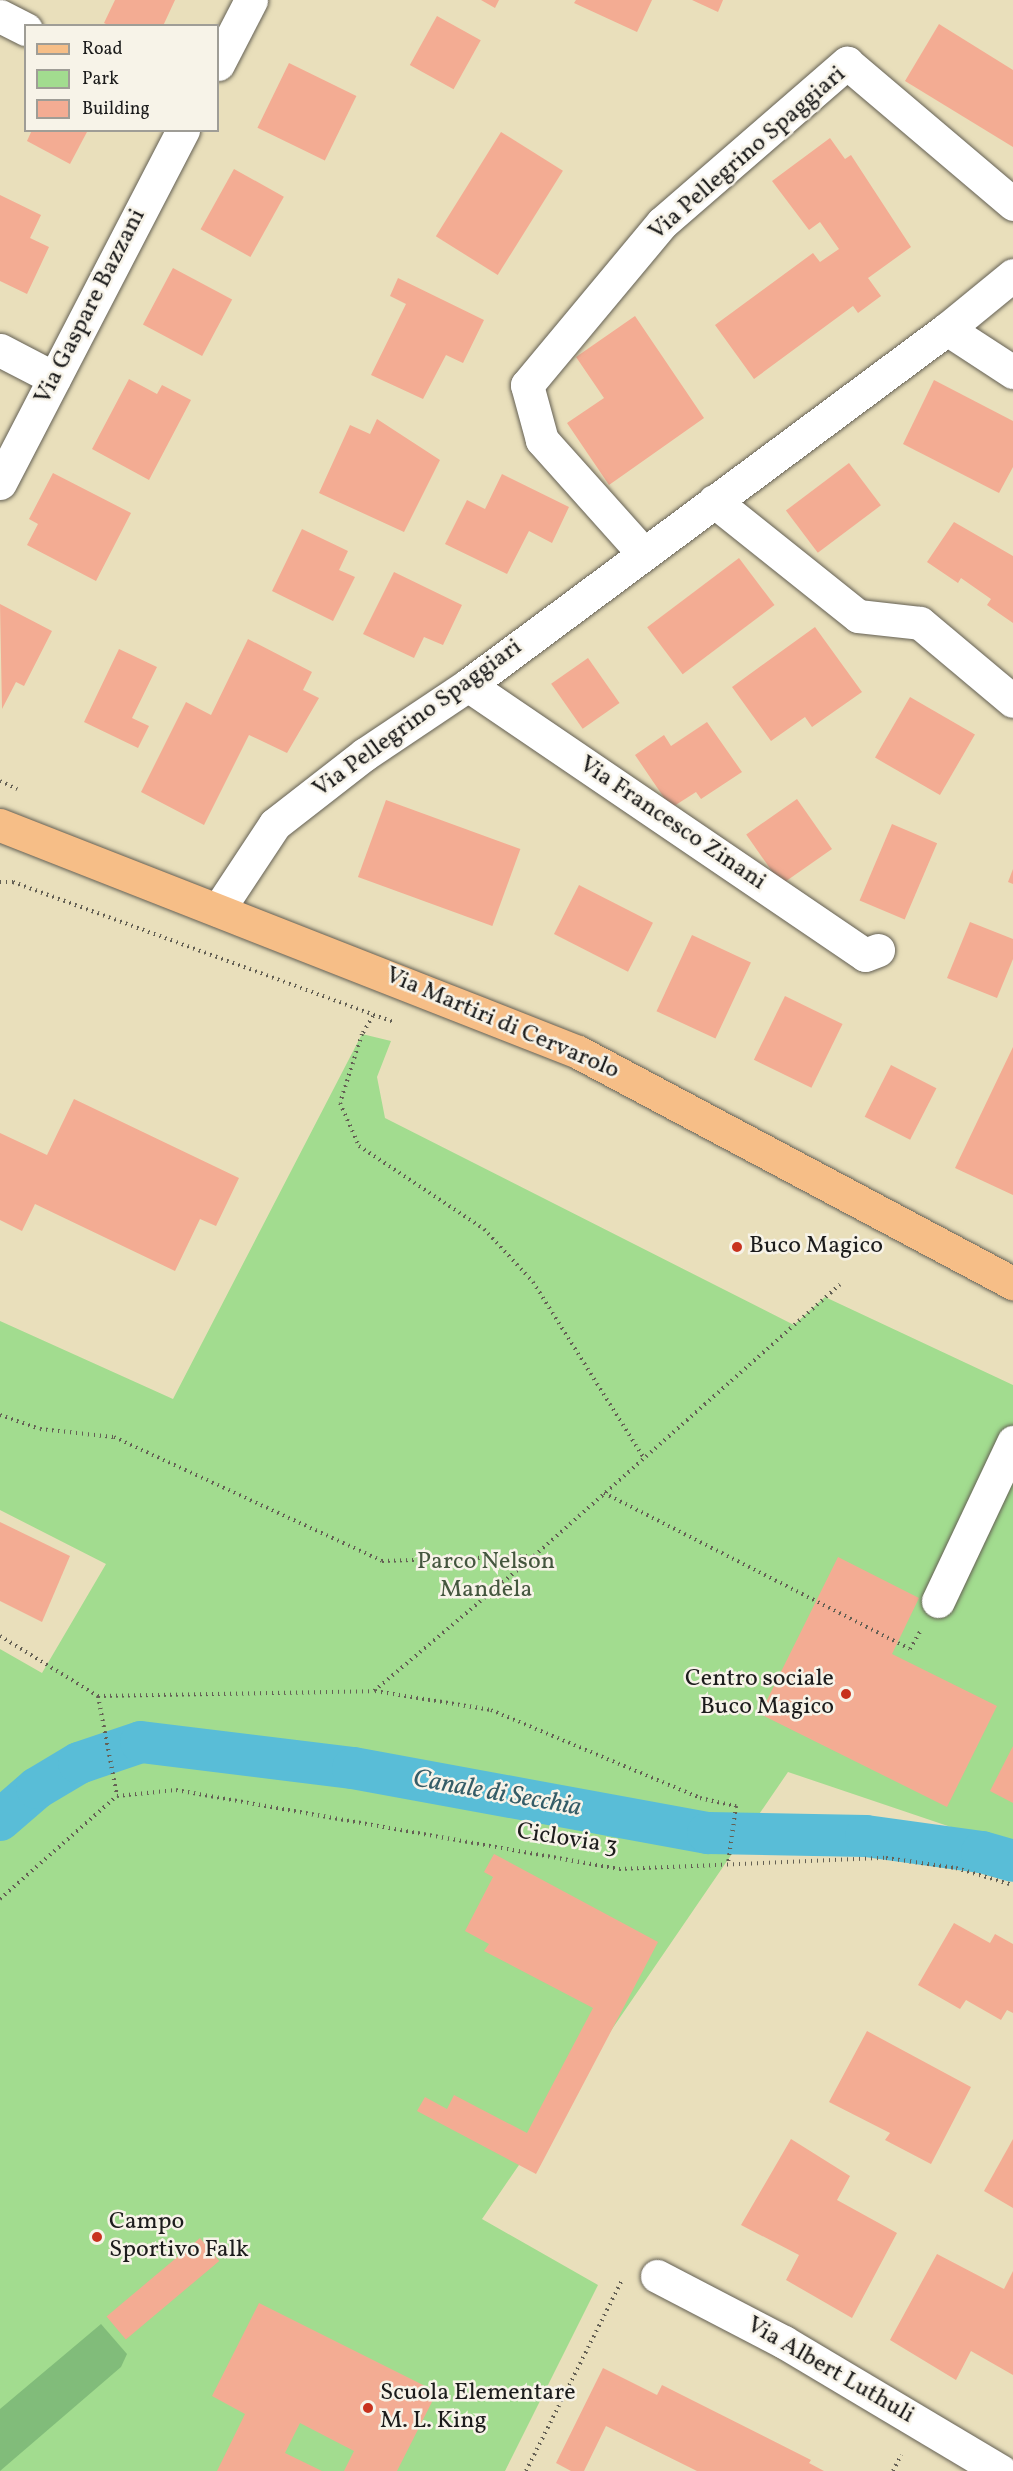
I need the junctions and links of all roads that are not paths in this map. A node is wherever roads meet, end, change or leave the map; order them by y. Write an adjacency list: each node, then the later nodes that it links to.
1 (251, 0): 4 (street)
2 (0, 15): 3 (street)
3 (24, 28)
4 (219, 62)
5 (182, 132): 11 (street, Via Gaspare Bazzani)
6 (1013, 204): 14 (street, Via Pellegrino Spaggiari)
7 (1013, 275): 8 (street, Via Pellegrino Spaggiari)
8 (947, 329): 10 (street); 13 (street, Via Pellegrino Spaggiari)
9 (0, 350): 11 (street)
10 (1013, 372)
11 (54, 378): 12 (street, Via Gaspare Bazzani)
12 (0, 483)
13 (714, 501): 14 (street, Via Pellegrino Spaggiari); 16 (street)
14 (643, 553): 15 (street, Via Pellegrino Spaggiari)
15 (468, 685): 18 (street, Via Pellegrino Spaggiari); 19 (street, Via Francesco Zinani)
16 (1013, 701)
17 (8, 833): 18 (main road, Via Martiri di Cervarolo)
18 (218, 910): 20 (main road, Via Martiri di Cervarolo)
19 (878, 950)
20 (1013, 1283)
21 (1013, 1442): 22 (street)
22 (938, 1601)
23 (657, 2276): 24 (street, Via Albert Luthuli)
24 (1000, 2471)

